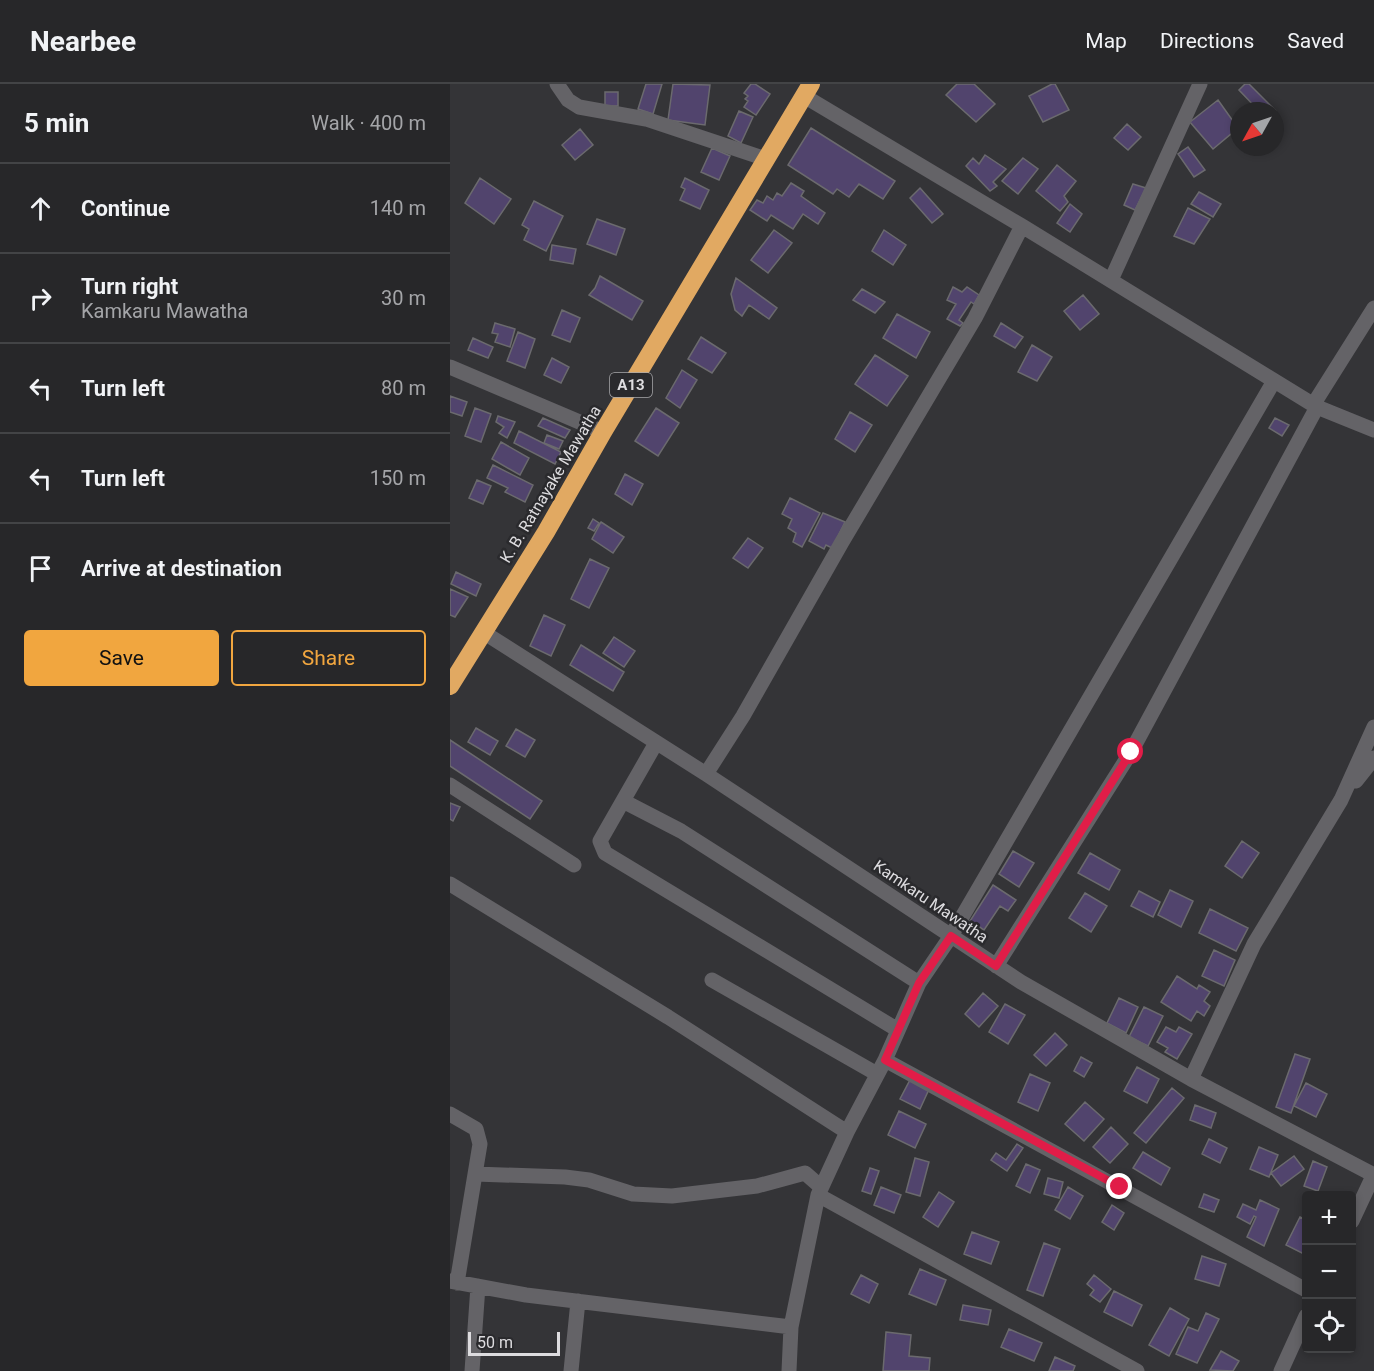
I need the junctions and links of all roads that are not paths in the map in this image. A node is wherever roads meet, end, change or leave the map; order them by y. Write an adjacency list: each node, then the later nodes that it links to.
1 (557, 84): 4 (street)
2 (1200, 84): 6 (street)
3 (807, 90): 4 (highway, K. B. Ratnayake Mawatha / A13); 5 (street)
4 (766, 159): 12 (highway, K. B. Ratnayake Mawatha / A13)
5 (1022, 226): 6 (street); 18 (street)
6 (1111, 280): 9 (street)
7 (1374, 308): 10 (street)
8 (450, 367): 12 (street)
9 (1274, 381): 10 (street); 24 (street)
10 (1315, 406): 11 (street); 25 (street)
11 (1374, 430)
12 (603, 432): 13 (highway, K. B. Ratnayake Mawatha / A13)
13 (483, 632): 14 (highway, K. B. Ratnayake Mawatha / A13); 16 (street, Kamkaru Mawatha)
14 (450, 686)
15 (1374, 727): 20 (street)
16 (656, 743): 18 (street, Kamkaru Mawatha); 21 (street)
17 (1374, 758): 20 (street)
18 (706, 774): 24 (street, Kamkaru Mawatha)
19 (450, 785): 22 (street)
20 (1341, 800): 31 (street)
21 (623, 801): 27 (street); 28 (street)
22 (574, 865)
23 (450, 884): 33 (street)
24 (951, 936): 25 (street, Kamkaru Mawatha); 27 (street)
25 (996, 966): 31 (street, Kamkaru Mawatha)
26 (712, 980): 30 (street)
27 (919, 983): 28 (street)
28 (898, 1030): 29 (street)
29 (885, 1060): 30 (street); 40 (street)
30 (877, 1074): 33 (street)
31 (1191, 1079): 35 (street, Kamkaru Mawatha)
32 (450, 1114): 34 (street)
33 (847, 1132): 36 (street)
34 (475, 1174): 36 (street); 38 (street)
35 (1374, 1175): 37 (street)
36 (820, 1191): 43 (street); 47 (street)
37 (1356, 1213)
38 (453, 1282): 39 (street)
39 (478, 1286): 41 (street); 44 (street)
40 (1302, 1288)
41 (578, 1301): 43 (street); 45 (street)
42 (1302, 1325): 48 (street)
43 (791, 1327): 46 (street)
44 (472, 1371)
45 (572, 1371)
46 (789, 1371)
47 (1137, 1371)
48 (1281, 1371)

